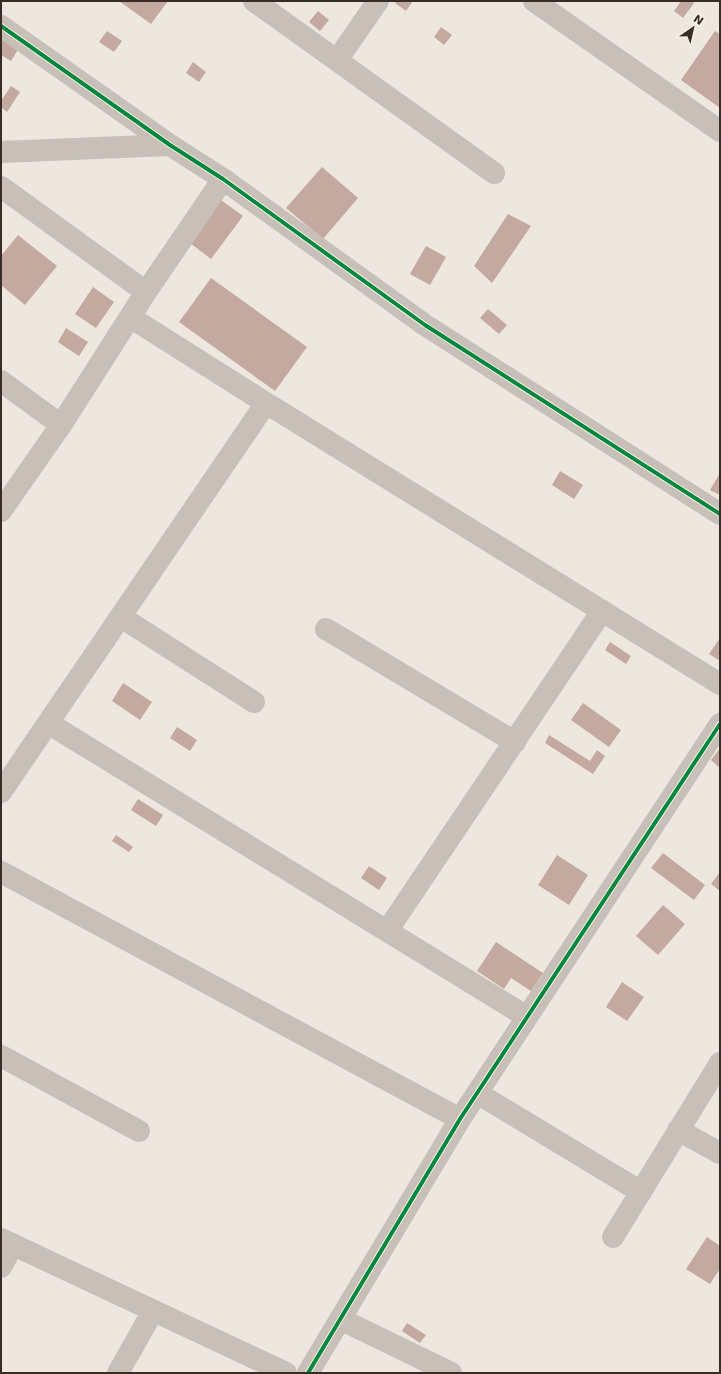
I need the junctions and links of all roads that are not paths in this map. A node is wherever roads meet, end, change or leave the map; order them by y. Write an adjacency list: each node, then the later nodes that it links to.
1 (254, 1): 5 (street)
2 (378, 1): 5 (street)
3 (534, 1): 6 (street)
4 (1, 26): 7 (street)
5 (337, 60): 9 (street)
6 (719, 129)
7 (170, 145): 8 (street); 10 (street)
8 (1, 152)
9 (494, 173)
10 (223, 179): 12 (street); 18 (street)
11 (1, 187): 12 (street)
12 (146, 292): 13 (street)
13 (130, 318): 15 (street); 16 (street)
14 (1, 381): 16 (street)
15 (266, 403): 19 (street); 20 (street)
16 (61, 425): 17 (street)
17 (1, 511)
18 (720, 514)
19 (602, 611): 22 (street); 26 (street)
20 (121, 616): 23 (street); 24 (street)
21 (326, 629): 26 (street)
22 (720, 684)
23 (254, 702)
24 (48, 723): 27 (street); 29 (street)
25 (720, 724): 33 (street)
26 (515, 742): 29 (street)
27 (1, 792)
28 (1, 872): 34 (street)
29 (387, 932): 30 (street)
30 (519, 1012)
31 (1, 1056): 36 (street)
32 (720, 1063): 35 (street)
33 (477, 1093): 34 (street); 38 (street)
34 (460, 1120): 43 (street)
35 (678, 1130): 37 (street); 38 (street)
36 (139, 1131)
37 (720, 1153)
38 (641, 1192): 39 (street)
39 (613, 1238)
40 (7, 1242): 41 (street); 42 (street)
41 (1, 1267)
42 (153, 1311): 44 (street); 45 (street)
43 (340, 1319): 46 (street); 47 (street)
44 (118, 1373)
45 (286, 1373)
46 (308, 1373)
47 (451, 1373)

